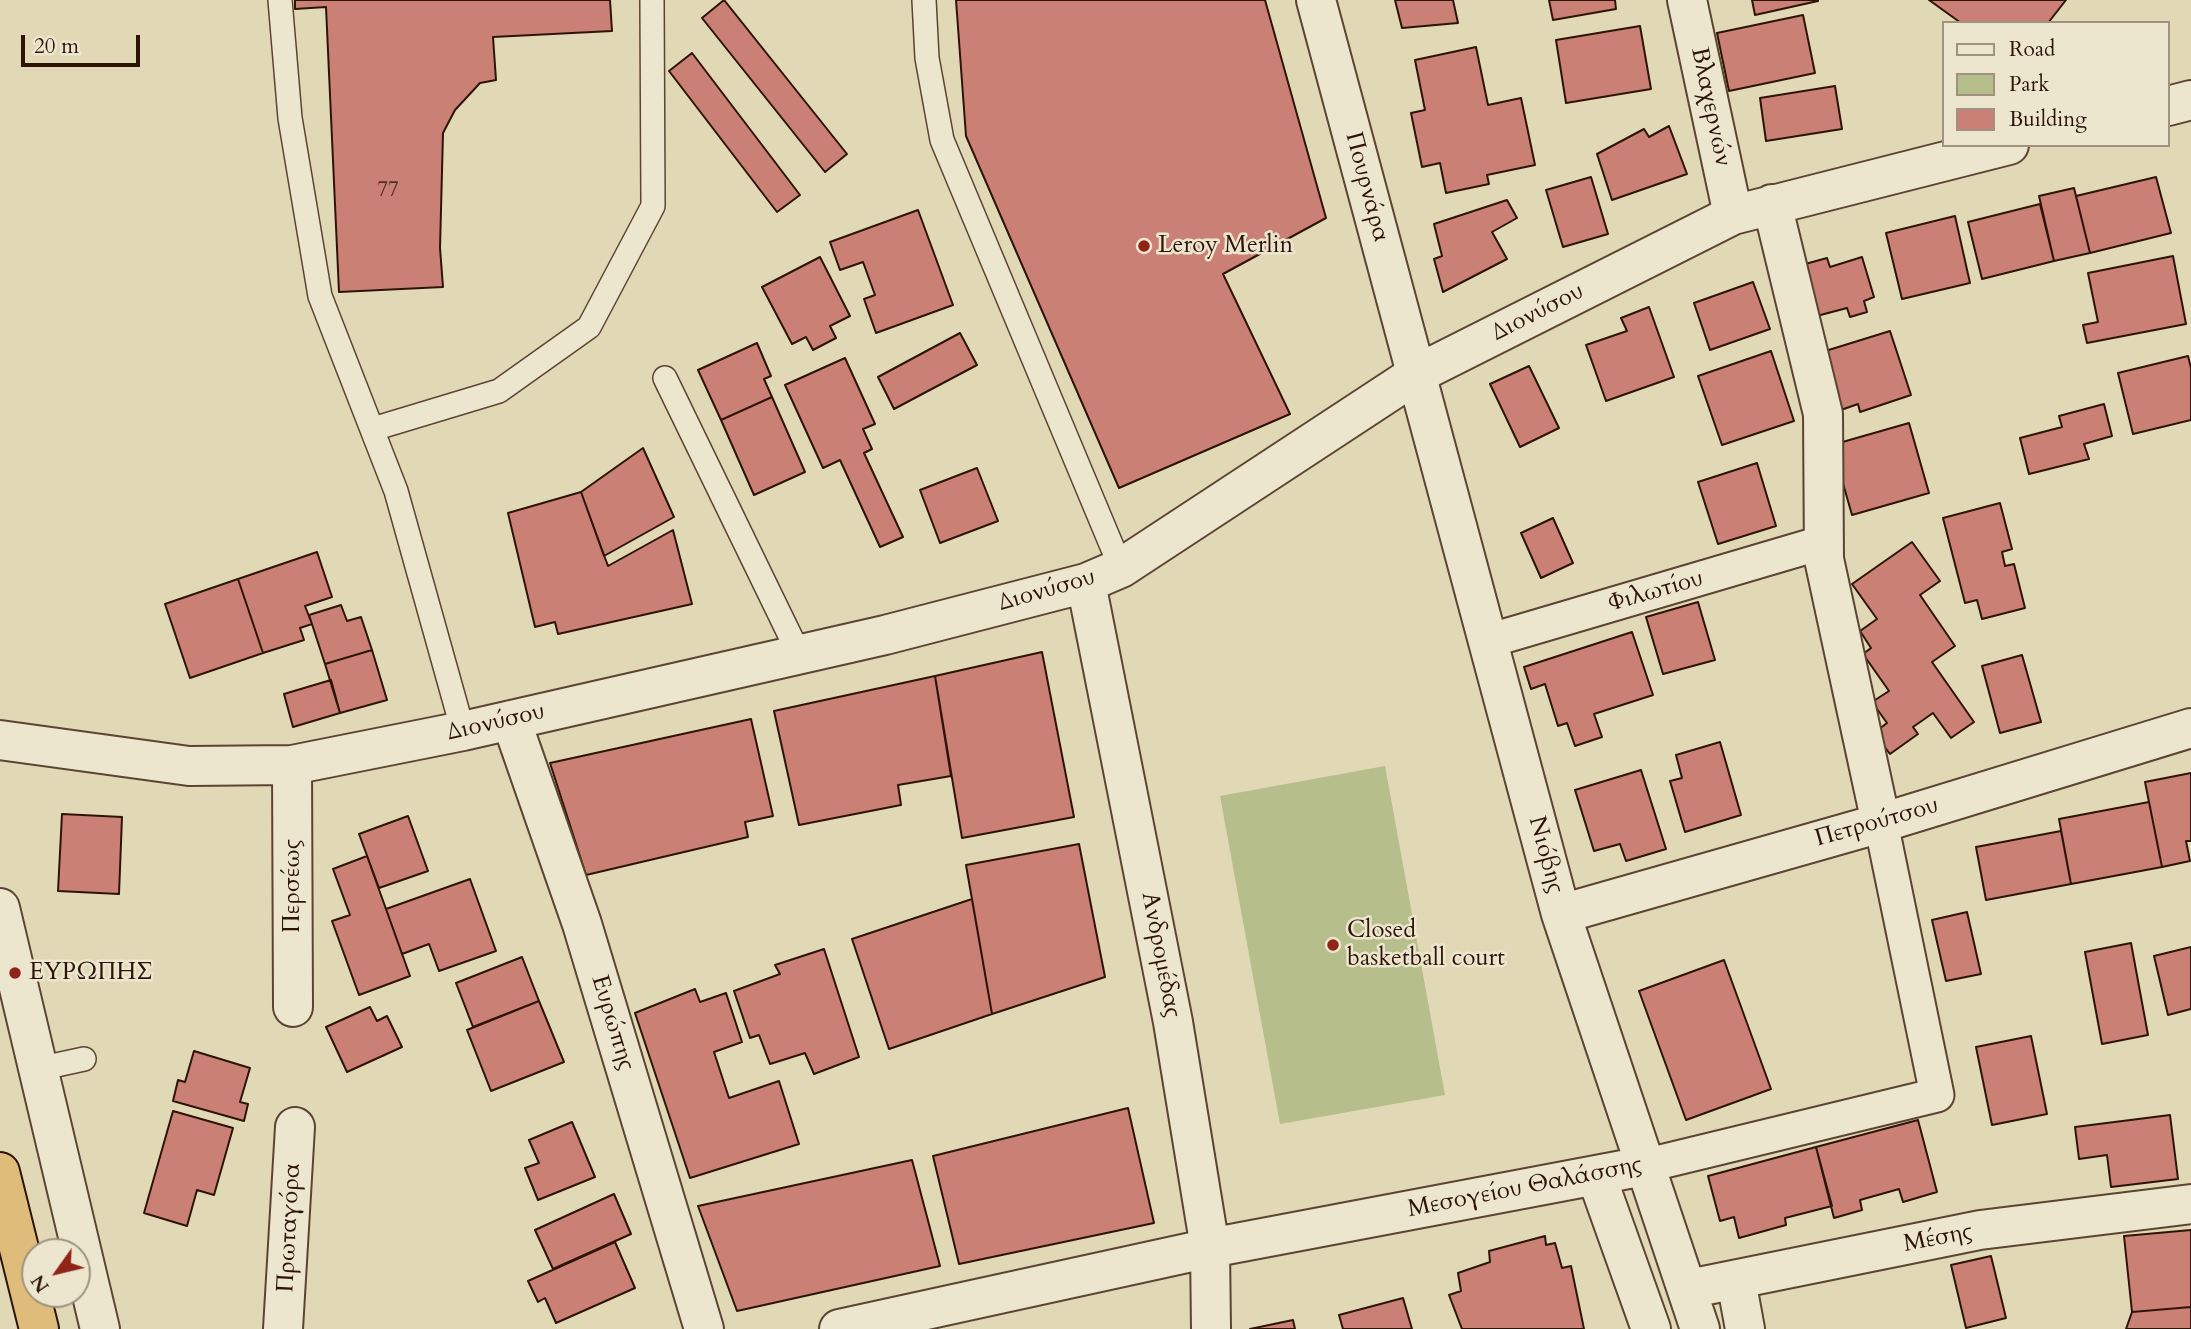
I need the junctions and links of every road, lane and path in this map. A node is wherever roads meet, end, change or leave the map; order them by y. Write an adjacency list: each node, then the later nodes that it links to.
1 (280, 0): 13 (lane)
2 (652, 0): 13 (lane)
3 (924, 0): 15 (lane)
4 (1316, 0): 11 (street, Πουρνάρα)
5 (1687, 0): 10 (street, Βλαχερνών)
6 (2191, 100): 7 (street)
7 (2170, 105)
8 (2000, 147): 9 (street, Διονύσου)
9 (1772, 204): 10 (street, Διονύσου); 14 (street)
10 (1733, 215): 11 (street, Διονύσου)
11 (1415, 374): 15 (street, Διονύσου); 17 (street, Νιόβης)
12 (665, 378): 18 (lane)
13 (373, 429): 21 (lane)
14 (1824, 542): 17 (street, Φιλωτίου); 24 (street)
15 (1121, 568): 16 (street, Διονύσου)
16 (1086, 583): 18 (street, Διονύσου); 35 (street, Ανδρομέδας)
17 (1488, 641): 26 (street, Νιόβης)
18 (799, 654): 19 (street, Διονύσου)
19 (511, 720): 21 (street, Διονύσου); 41 (street, Ευρώπης)
20 (2191, 728): 24 (street, Πετρούτσου)
21 (463, 731): 23 (street, Διονύσου)
22 (0, 740): 23 (street, Διονύσου)
23 (292, 765): 27 (street, Περσέως)
24 (1881, 823): 26 (street, Πετρούτσου); 31 (street, Μεσογείου Θαλάσσης)
25 (0, 908): 29 (street)
26 (1561, 914): 31 (street, Νιόβης)
27 (293, 1007)
28 (85, 1059): 29 (lane)
29 (38, 1069): 39 (street)
30 (295, 1127): 40 (street, Πρωταγόρα)
31 (1644, 1166): 33 (street, Μεσογείου Θαλάσσης); 37 (street, Νιόβης)
32 (0, 1172): 38 (highway)
33 (1596, 1175): 35 (street, Μεσογείου Θαλάσσης); 44 (street)
34 (2191, 1204): 36 (street, Μέσης)
35 (1210, 1248): 42 (street, Μεσογείου Θαλάσσης); 43 (street, Ανδρομέδας)
36 (1736, 1280): 37 (street, Μέσης); 46 (street)
37 (1688, 1289): 45 (street, Νιόβης)
38 (38, 1329)
39 (100, 1329)
40 (283, 1329)
41 (704, 1329)
42 (839, 1329)
43 (1211, 1329)
44 (1651, 1329)
45 (1700, 1329)
46 (1745, 1329)

